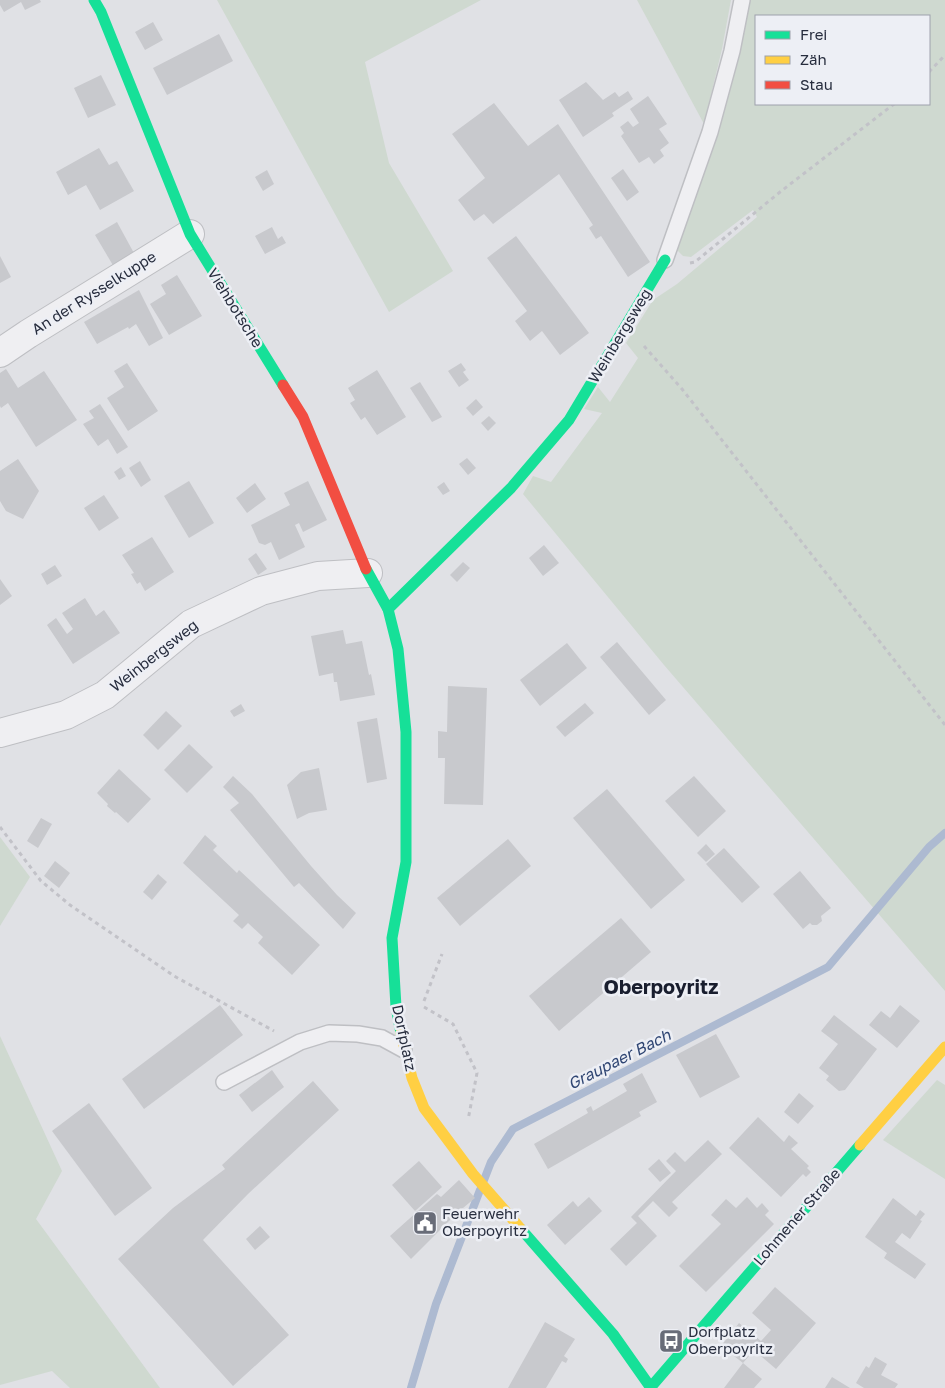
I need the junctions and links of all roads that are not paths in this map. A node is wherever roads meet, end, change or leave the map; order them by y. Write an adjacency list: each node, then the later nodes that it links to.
1 (94, 0): 3 (street, Viehbotsche)
2 (742, 0): 4 (lane, Weinbergsweg)
3 (190, 234): 5 (street, An der Rysselkuppe); 6 (street, Viehbotsche)
4 (663, 264): 7 (street, Weinbergsweg)
5 (0, 353)
6 (368, 573): 7 (street, Viehbotsche); 8 (street, Weinbergsweg)
7 (388, 609): 10 (street, Dorfplatz)
8 (0, 733)
9 (945, 1047): 12 (street, Lohmener Straße)
10 (404, 1050): 11 (lane); 12 (street, Dorfplatz)
11 (224, 1082)
12 (651, 1388)

